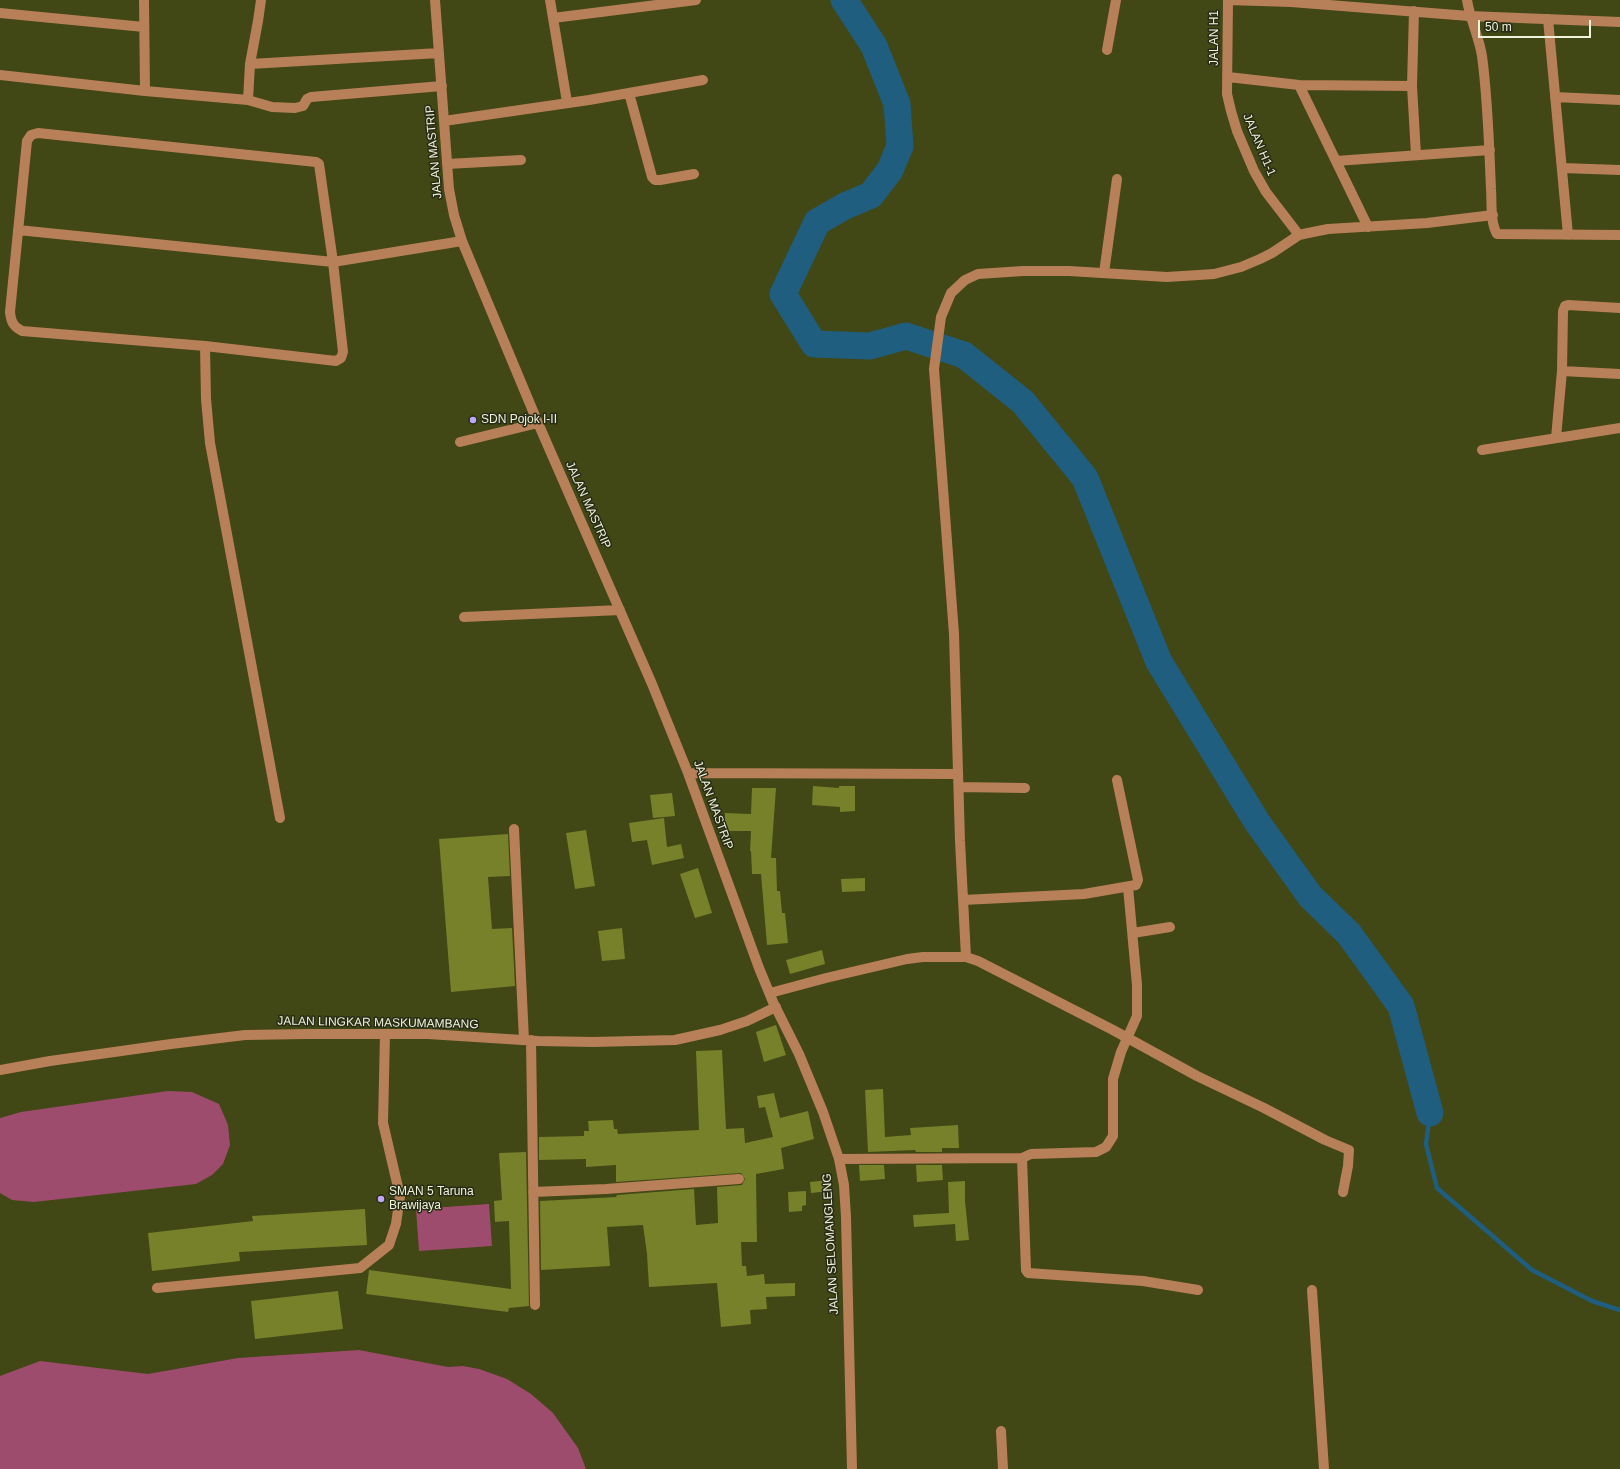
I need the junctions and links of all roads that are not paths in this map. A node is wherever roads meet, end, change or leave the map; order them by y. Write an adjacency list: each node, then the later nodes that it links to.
1 (144, 0): 16 (street)
2 (261, 0): 19 (street)
3 (435, 0): 18 (street, JALAN MASTRIP)
4 (550, 0): 13 (street)
5 (696, 0): 13 (street)
6 (1116, 0): 17 (street)
7 (1228, 0): 9 (street); 21 (street, JALAN H1)
8 (1467, 0): 12 (street)
9 (1292, 1): 10 (street)
10 (1414, 12): 12 (street); 25 (street)
11 (0, 13): 16 (street)
12 (1469, 16): 14 (street); 33 (street)
13 (553, 18): 31 (street)
14 (1548, 19): 15 (street); 28 (street)
15 (1620, 22)
16 (144, 27): 26 (street)
17 (1107, 50)
18 (439, 53): 19 (street); 24 (street, JALAN MASTRIP)
19 (250, 64): 29 (street)
20 (0, 75): 26 (street)
21 (1228, 77): 23 (street); 45 (street, JALAN H1-1)
22 (703, 80): 27 (street)
23 (1299, 85): 25 (street); 36 (street)
24 (442, 86): 29 (street); 32 (street, JALAN MASTRIP)
25 (1412, 86): 34 (street)
26 (145, 91): 29 (street)
27 (629, 93): 31 (street); 40 (street)
28 (1555, 97): 30 (street); 38 (street)
29 (248, 100)
30 (1620, 100)
31 (567, 102): 32 (street)
32 (444, 121): 37 (street, JALAN MASTRIP)
33 (1490, 150): 34 (street); 42 (street)
34 (1416, 155): 36 (street)
35 (521, 160): 37 (street)
36 (1336, 161): 43 (street)
37 (447, 164): 48 (street, JALAN MASTRIP)
38 (1562, 168): 39 (street); 46 (street)
39 (1620, 170)
40 (694, 174)
41 (1116, 179): 50 (street)
42 (1493, 215): 43 (street); 46 (street)
43 (1368, 227): 45 (street)
44 (18, 230): 49 (street); 49 (street); 52 (street)
45 (1299, 235): 50 (street)
46 (1568, 235): 47 (street)
47 (1620, 235)
48 (462, 241): 49 (street); 55 (street, JALAN MASTRIP)
49 (333, 262): 52 (street)
50 (1104, 273): 63 (street)
51 (1620, 308): 53 (street)
52 (205, 346): 67 (street)
53 (1562, 371): 54 (street); 57 (street)
54 (1620, 374)
55 (538, 423): 58 (street); 60 (street, JALAN MASTRIP)
56 (1620, 428): 57 (street)
57 (1556, 438): 59 (street)
58 (460, 442)
59 (1482, 450)
60 (620, 610): 61 (street); 62 (street, JALAN MASTRIP)
61 (464, 617)
62 (688, 773): 63 (street); 74 (street, JALAN MASTRIP)
63 (958, 774): 65 (street)
64 (1117, 780): 69 (street)
65 (959, 787): 66 (street); 70 (street)
66 (1025, 788)
67 (280, 818)
68 (514, 829): 77 (street)
69 (1128, 887): 70 (street); 72 (street)
70 (963, 900): 73 (street)
71 (1170, 927): 72 (street)
72 (1133, 933): 78 (street)
73 (966, 957): 74 (street); 78 (street)
74 (770, 993): 75 (street, JALAN MASTRIP)
75 (776, 1007): 77 (street, JALAN LINGKAR MASKUMAMBANG); 81 (street, JALAN SELOMANGLENG)
76 (384, 1034): 77 (street, JALAN LINGKAR MASKUMAMBANG); 79 (street, JALAN LINGKAR MASKUMAMBANG); 85 (street)
77 (528, 1040): 83 (street)
78 (1125, 1043): 80 (street); 84 (street)
79 (0, 1070)
80 (1022, 1158): 81 (street); 86 (street)
81 (839, 1159): 90 (street, JALAN SELOMANGLENG)
82 (739, 1179): 83 (street)
83 (533, 1192): 88 (street)
84 (1343, 1192)
85 (157, 1288)
86 (1198, 1290)
87 (1312, 1290): 92 (street)
88 (535, 1305)
89 (1001, 1432): 91 (street)
90 (852, 1469)
91 (1003, 1469)
92 (1324, 1469)

